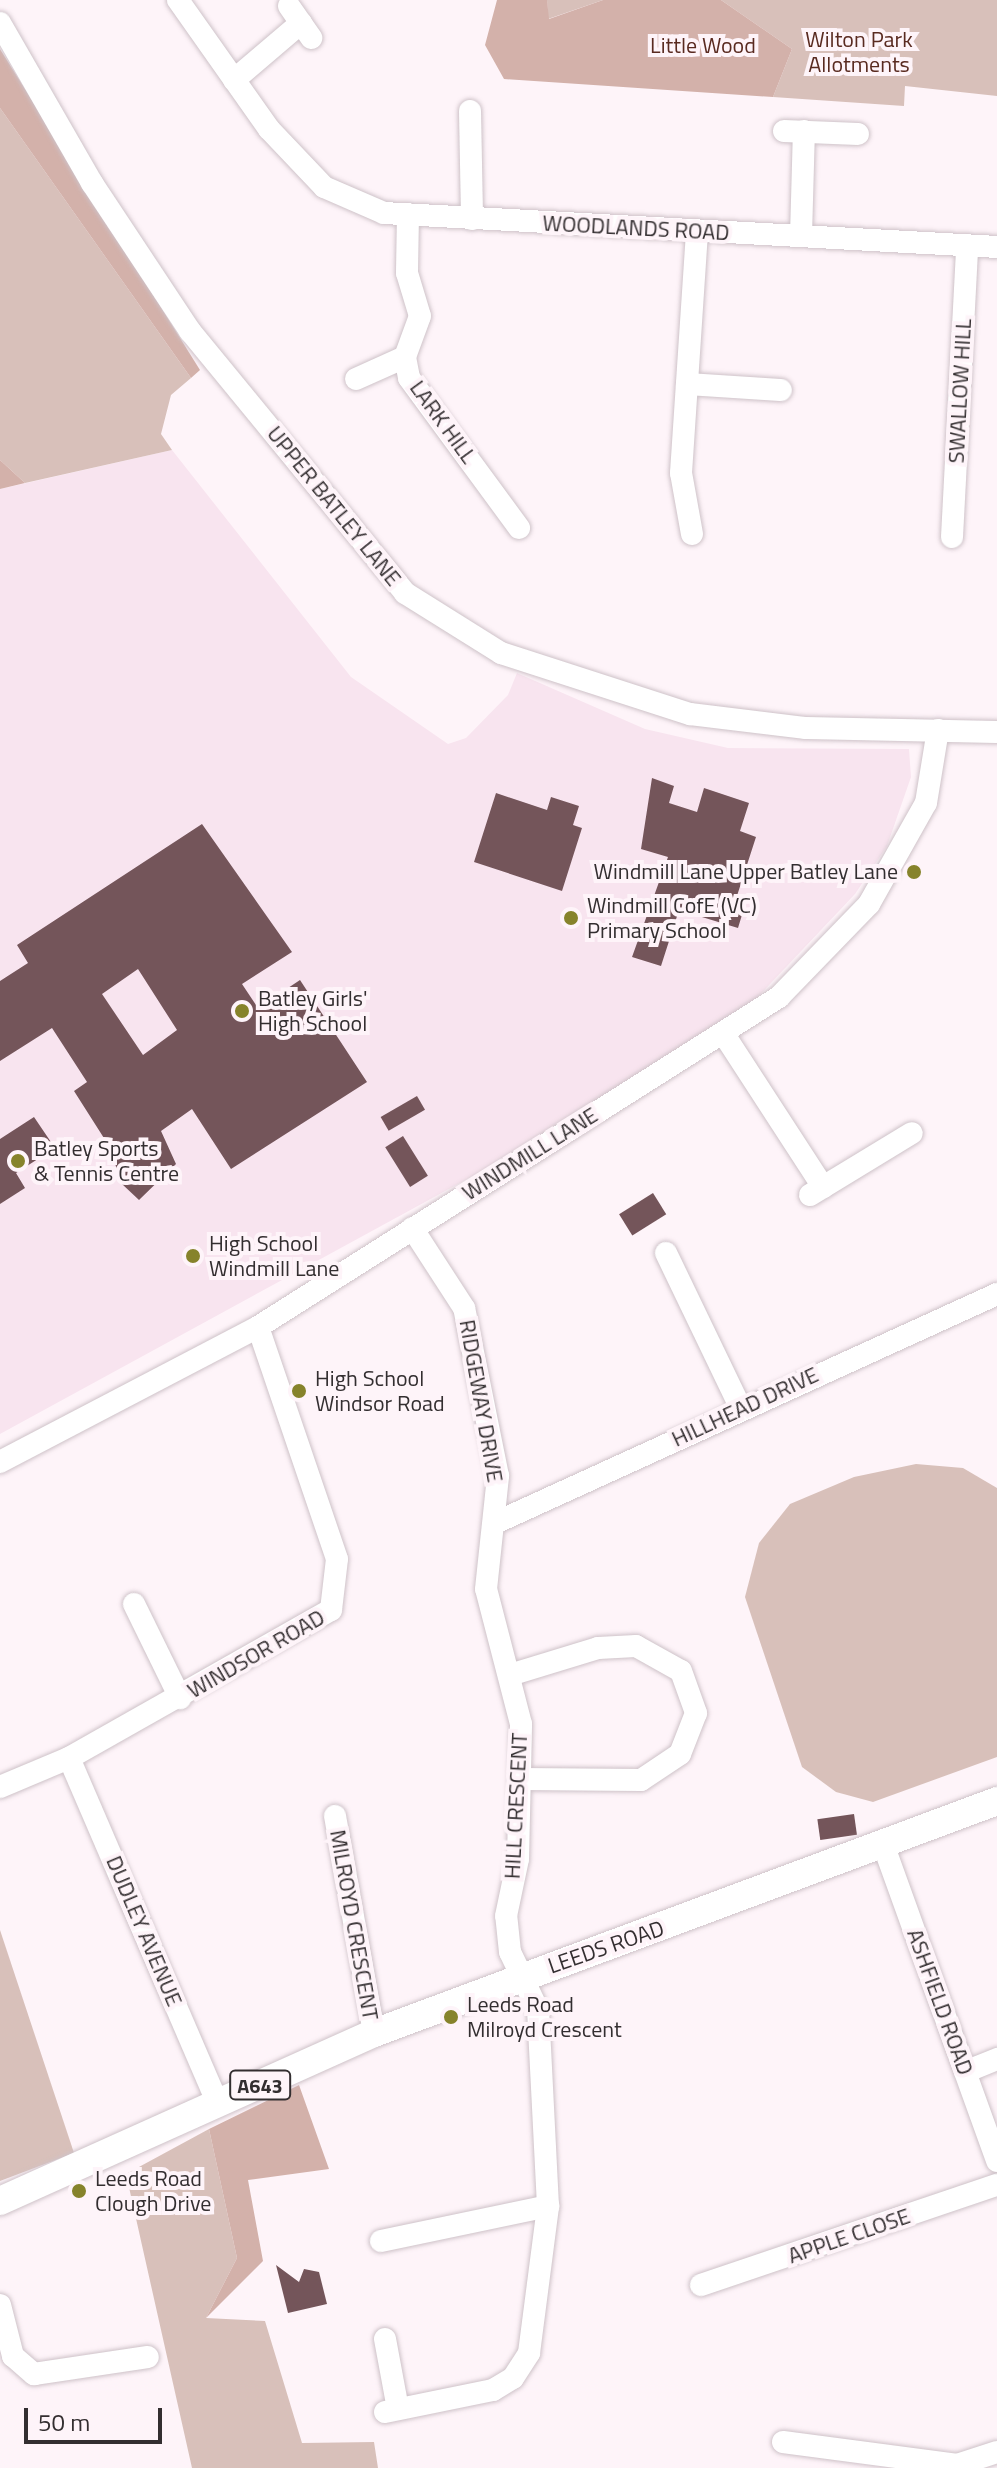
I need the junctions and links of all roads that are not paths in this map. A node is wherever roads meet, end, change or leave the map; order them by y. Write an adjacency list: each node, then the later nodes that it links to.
1 (178, 0): 4 (street, WOODLANDS ROAD)
2 (300, 22): 4 (street)
3 (0, 23): 20 (street, UPPER BATLEY LANE)
4 (234, 80): 7 (street, WOODLANDS ROAD)
5 (472, 112): 8 (street)
6 (858, 134): 10 (street)
7 (408, 214): 8 (street, WOODLANDS ROAD); 13 (street, LARK HILL)
8 (472, 219): 9 (street, WOODLANDS ROAD)
9 (697, 233): 10 (street, WOODLANDS ROAD); 15 (street)
10 (801, 236): 11 (street, WOODLANDS ROAD)
11 (967, 246): 12 (street, WOODLANDS ROAD); 19 (street, SWALLOW HILL)
12 (997, 247)
13 (405, 357): 14 (street); 17 (street, LARK HILL)
14 (356, 379)
15 (687, 384): 16 (street); 18 (street)
16 (781, 390)
17 (519, 528)
18 (692, 534)
19 (952, 537)
20 (938, 730): 21 (street, UPPER BATLEY LANE); 22 (street, WINDMILL LANE)
21 (997, 732)
22 (723, 1033): 23 (street); 24 (street, WINDMILL LANE)
23 (912, 1133)
24 (412, 1228): 27 (street, WINDMILL LANE); 30 (street, RIDGEWAY DRIVE)
25 (666, 1253): 28 (street)
26 (997, 1294): 28 (street, HILLHEAD DRIVE)
27 (258, 1327): 29 (street, WINDMILL LANE); 34 (street, WINDSOR ROAD)
28 (740, 1407): 30 (street, HILLHEAD DRIVE)
29 (0, 1462)
30 (495, 1523): 31 (street, RIDGEWAY DRIVE)
31 (486, 1589): 33 (street, HILL CRESCENT)
32 (134, 1604): 34 (street)
33 (513, 1674): 36 (street, HILL CRESCENT); 36 (street)
34 (180, 1698): 35 (street, WINDSOR ROAD)
35 (69, 1758): 37 (street, WINDSOR ROAD); 45 (street, DUDLEY AVENUE)
36 (522, 1779): 41 (street, HILL CRESCENT)
37 (0, 1787)
38 (997, 1801): 40 (main road, LEEDS ROAD / A643)
39 (335, 1816): 42 (street, MILROYD CRESCENT)
40 (883, 1844): 41 (main road, LEEDS ROAD / A643); 44 (street, ASHFIELD ROAD)
41 (522, 1976): 42 (main road, LEEDS ROAD / A643); 49 (street, HILL CRESCENT)
42 (374, 2033): 45 (main road, LEEDS ROAD / A643)
43 (997, 2059): 44 (street)
44 (965, 2072): 46 (street, ASHFIELD ROAD)
45 (218, 2104): 48 (main road, LEEDS ROAD / A643)
46 (997, 2161)
47 (997, 2185): 51 (street, APPLE CLOSE)
48 (0, 2201)
49 (548, 2206): 50 (street); 53 (street, HILL CRESCENT)
50 (381, 2241)
51 (701, 2285)
52 (0, 2305): 54 (street)
53 (385, 2339)
54 (148, 2357)
55 (783, 2442): 56 (street)
56 (997, 2452)

